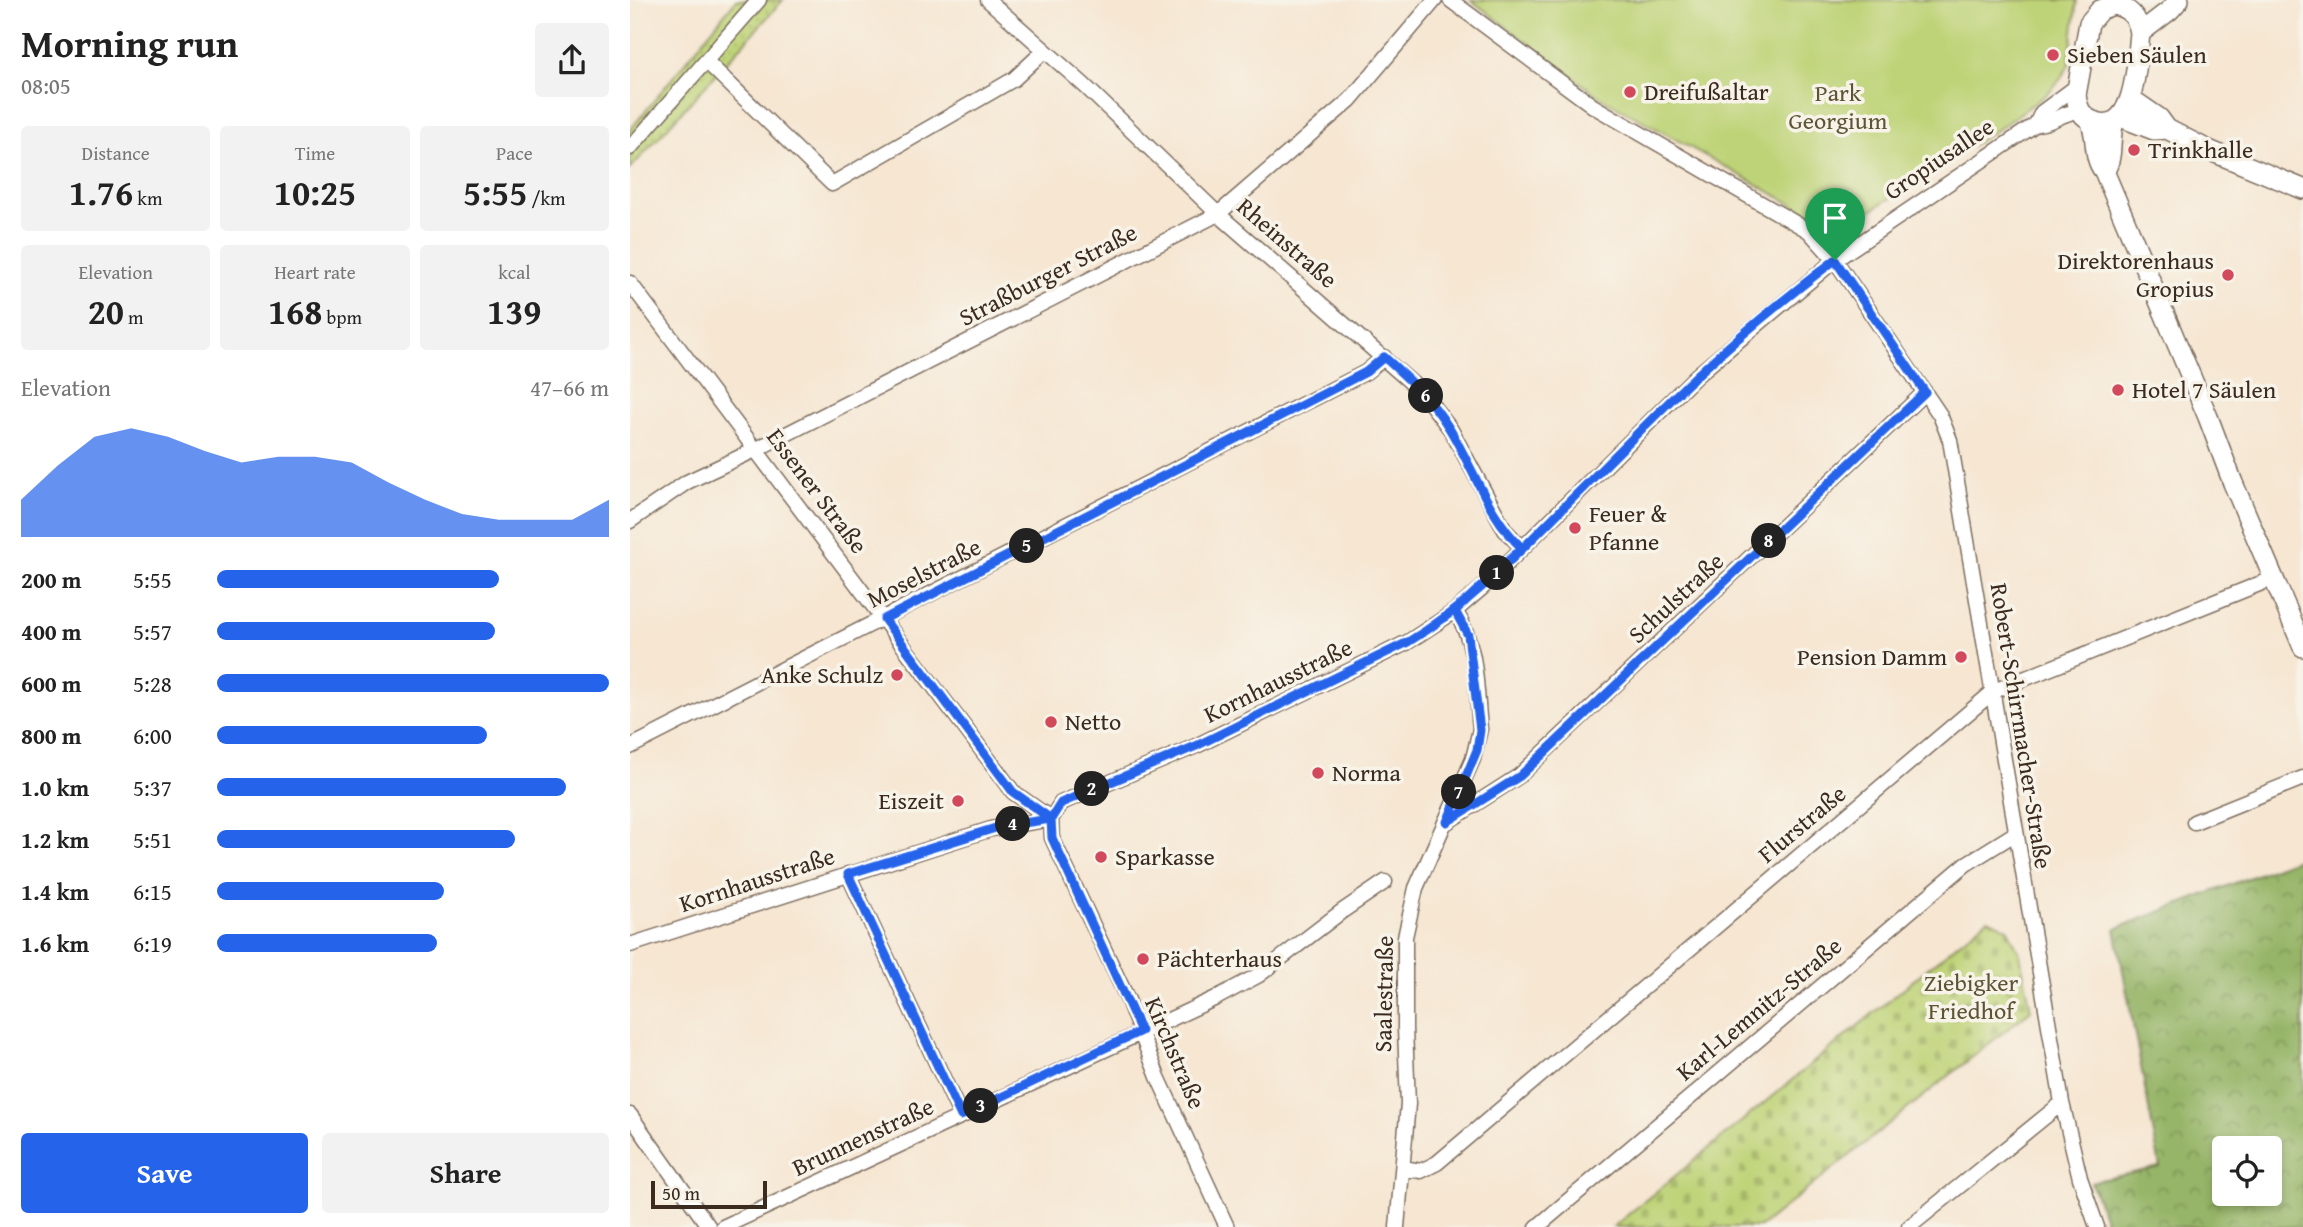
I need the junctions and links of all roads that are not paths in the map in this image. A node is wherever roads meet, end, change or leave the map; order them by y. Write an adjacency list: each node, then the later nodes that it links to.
1 (759, 0): 11 (street)
2 (988, 0): 10 (street, Rheinstraße)
3 (1435, 0): 21 (street, Straßburger Straße)
4 (1450, 0): 22 (street, Robert-Schirrmacher-Straße)
5 (2164, 0): 7 (street)
6 (2179, 0): 9 (street)
7 (2122, 6): 8 (street); 9 (street)
8 (2094, 8): 12 (street)
9 (2140, 33): 13 (street)
10 (1044, 51): 11 (street); 21 (street, Rheinstraße)
11 (706, 61): 18 (street)
12 (2077, 86): 14 (street); 16 (street, Gropiusallee)
13 (2130, 98): 15 (street); 17 (street)
14 (2086, 116): 15 (street); 16 (street, Gropiusallee); 19 (street)
15 (2117, 119): 17 (street); 19 (street)
16 (2036, 124): 22 (street, Gropiusallee)
17 (2167, 129): 20 (street)
18 (630, 148)
19 (2104, 171): 29 (street)
20 (2303, 189)
21 (1218, 214): 24 (street, Rheinstraße); 26 (street, Straßburger Straße)
22 (1835, 260): 25 (street, Robert-Schirrmacher-Straße); 28 (street, Kornhausstraße)
23 (630, 283): 26 (street, Essener Straße)
24 (1384, 357): 28 (street, Rheinstraße); 31 (street, Moselstraße)
25 (1925, 392): 33 (street, Robert-Schirrmacher-Straße); 37 (street, Schulstraße)
26 (757, 449): 27 (street, Straßburger Straße); 31 (street, Essener Straße)
27 (630, 521)
28 (1522, 548): 30 (street, Kornhausstraße)
29 (2274, 578): 32 (street); 33 (street, Flurstraße)
30 (1455, 611): 36 (street, Kornhausstraße); 37 (street, Saalestraße)
31 (884, 619): 34 (street, Moselstraße); 36 (street, Essener Straße)
32 (2303, 647)
33 (1994, 691): 39 (street, Robert-Schirrmacher-Straße); 47 (street, Flurstraße)
34 (630, 747)
35 (2303, 778): 38 (street)
36 (1051, 819): 40 (street, Kornhausstraße); 43 (street, Kirchstraße)
37 (1447, 822): 47 (street, Saalestraße)
38 (2194, 822)
39 (2016, 833): 44 (street, Robert-Schirrmacher-Straße); 52 (street, Karl-Lemnitz-Straße)
40 (848, 874): 42 (street, Kornhausstraße); 46 (street)
41 (1385, 882): 43 (street, Brunnenstraße)
42 (630, 945)
43 (1141, 1031): 46 (street, Brunnenstraße); 50 (street, Kirchstraße)
44 (2062, 1103): 53 (street); 54 (street, Robert-Schirrmacher-Straße)
45 (630, 1115): 48 (street)
46 (961, 1116): 49 (street, Brunnenstraße)
47 (1403, 1168): 51 (street, Saalestraße)
48 (709, 1227)
49 (723, 1227)
50 (1227, 1227)
51 (1397, 1227)
52 (1537, 1227)
53 (1909, 1227)
54 (2097, 1227)

